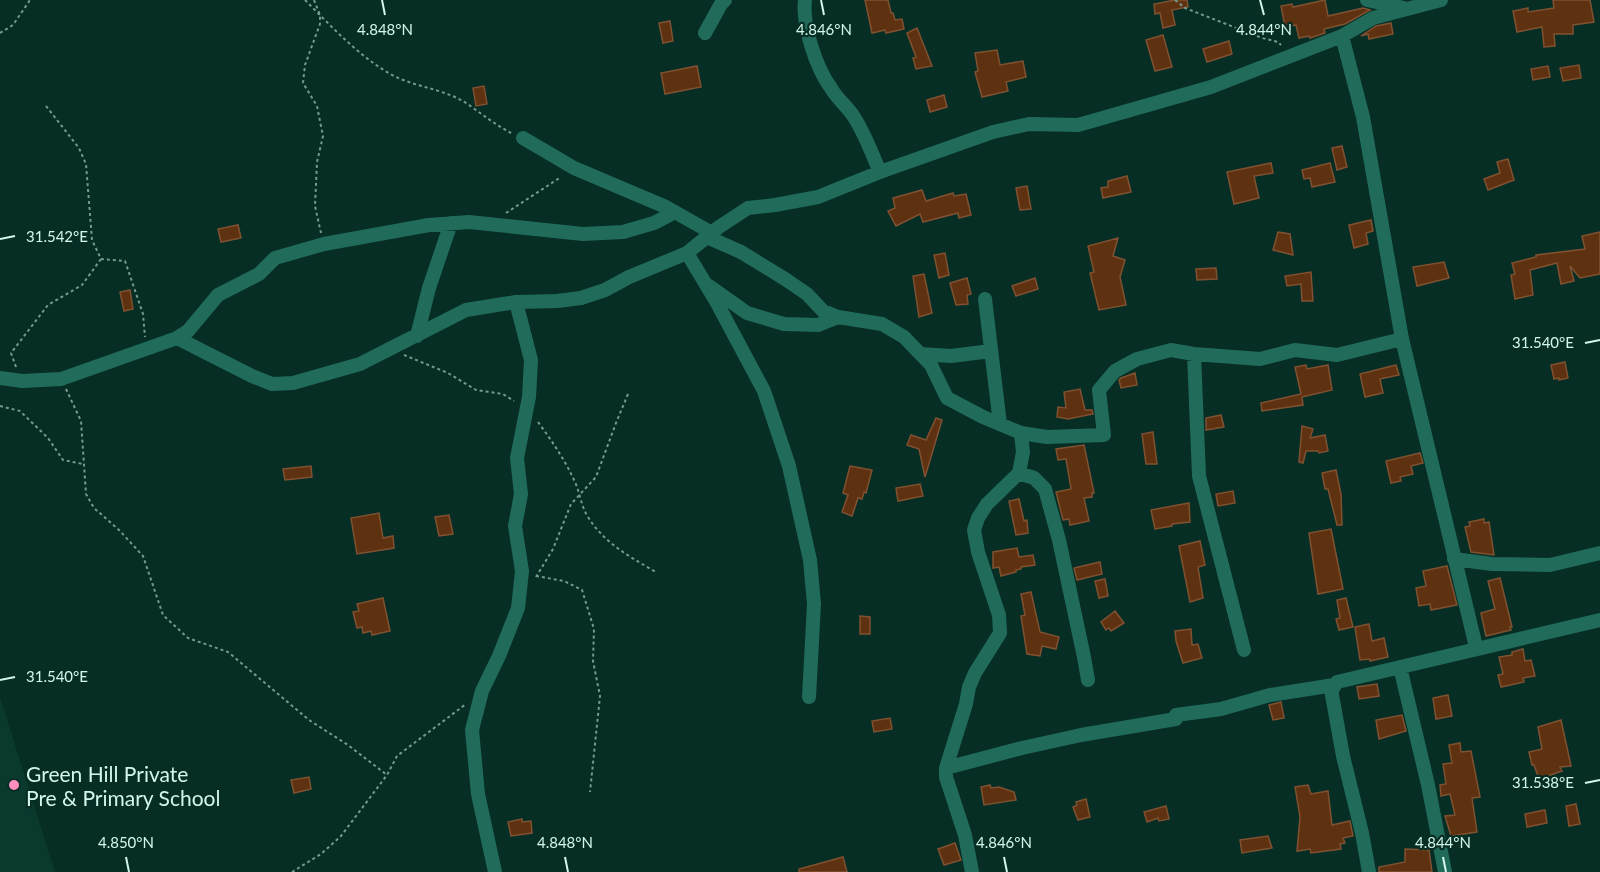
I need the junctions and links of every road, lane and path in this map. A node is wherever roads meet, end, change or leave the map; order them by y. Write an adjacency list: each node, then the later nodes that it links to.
1 (30, 0): 11 (path)
2 (305, 0): 10 (path)
3 (314, 0): 10 (path)
4 (725, 0): 12 (street)
5 (805, 0): 17 (street)
6 (1175, 0): 14 (path)
7 (1367, 0): 9 (street)
8 (1441, 0): 9 (street)
9 (1412, 4): 13 (street)
10 (320, 15): 16 (path); 23 (path)
11 (0, 33)
12 (705, 33)
13 (1342, 36): 14 (street); 32 (street)
14 (1291, 56): 17 (street)
15 (46, 106): 25 (path)
16 (517, 136): 19 (street)
17 (880, 172): 22 (street)
18 (564, 174): 21 (path)
19 (675, 212): 21 (street); 22 (street)
20 (451, 223): 21 (street); 23 (street); 30 (street)
21 (491, 223)
22 (710, 235): 24 (street); 29 (street)
23 (324, 244): 31 (street)
24 (687, 253): 26 (street); 28 (street)
25 (101, 259): 33 (path); 39 (path)
26 (705, 283): 29 (street); 58 (street)
27 (985, 299): 34 (street)
28 (516, 302): 30 (street); 48 (street)
29 (838, 317): 35 (street)
30 (417, 336): 31 (street)
31 (177, 338): 33 (street)
32 (1402, 339): 36 (street); 47 (street)
33 (145, 349): 38 (street)
34 (991, 351): 35 (street); 42 (street)
35 (920, 354): 42 (street)
36 (1194, 354): 43 (street); 53 (street)
37 (0, 378): 39 (street)
38 (60, 379): 39 (street); 44 (path)
39 (22, 381)
40 (628, 394): 49 (path)
41 (0, 406): 44 (path)
42 (1000, 424): 43 (street)
43 (1021, 433): 45 (street)
44 (83, 464): 60 (path)
45 (1018, 473): 55 (street); 59 (street)
46 (1600, 554): 47 (street)
47 (1454, 559): 52 (street)
48 (522, 571): 49 (path); 57 (street)
49 (537, 576): 50 (path); 61 (path)
50 (532, 584)
51 (1600, 620): 52 (street)
52 (1476, 647): 54 (street)
53 (1244, 650)
54 (1400, 667): 56 (street); 66 (street)
55 (1088, 680)
56 (1334, 685): 59 (street); 65 (street)
57 (482, 691): 60 (path); 63 (street)
58 (809, 697)
59 (946, 768): 64 (street)
60 (387, 775): 62 (path)
61 (590, 792)
62 (292, 872)
63 (495, 872)
64 (972, 872)
65 (1368, 872)
66 (1445, 872)

